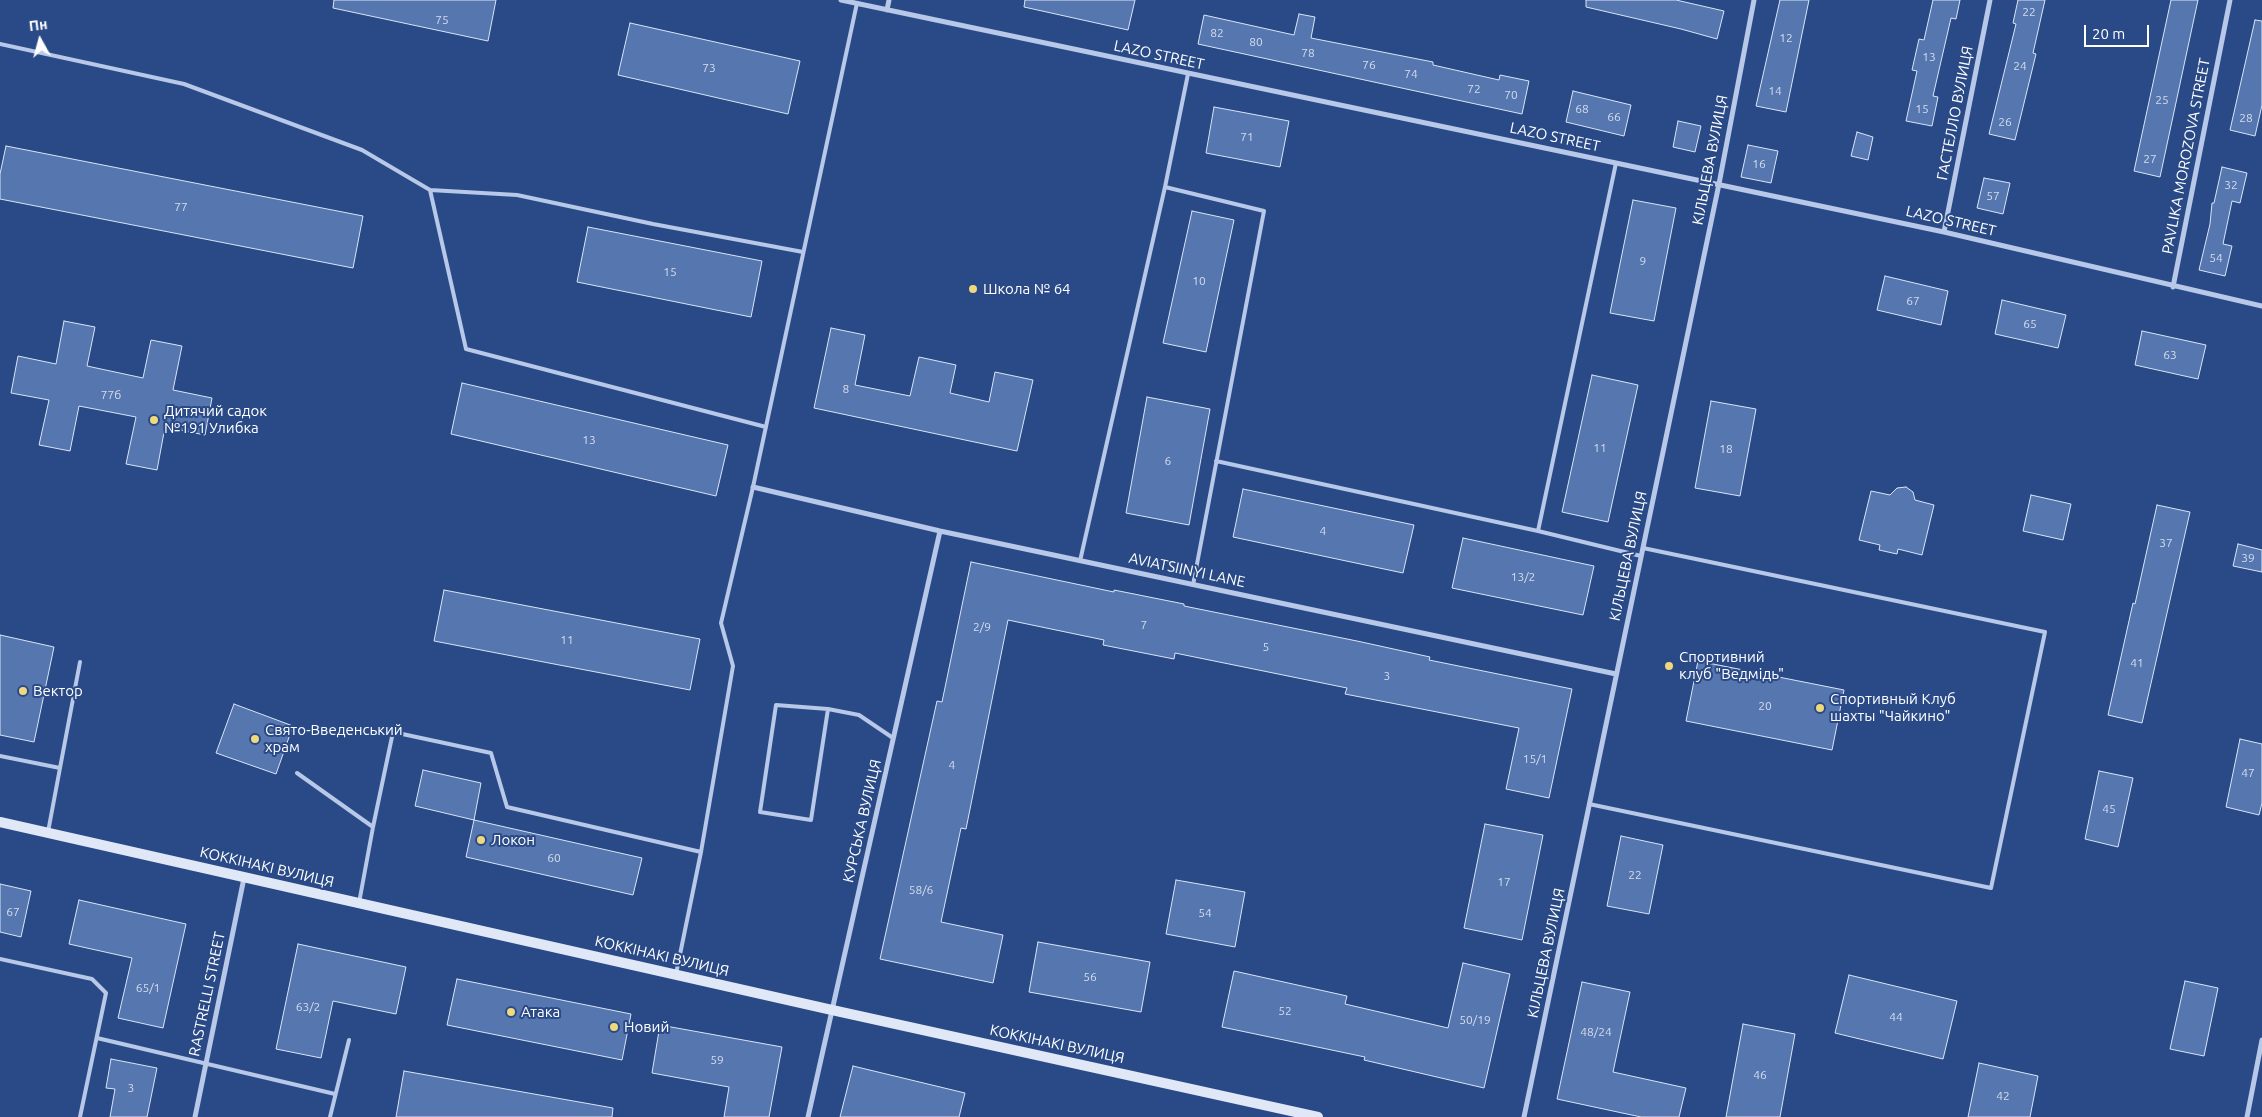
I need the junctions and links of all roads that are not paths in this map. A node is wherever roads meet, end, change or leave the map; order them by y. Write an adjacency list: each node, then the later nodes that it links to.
1 (841, 0): 6 (street, LAZO STREET)
2 (889, 0): 7 (street)
3 (1754, 0): 11 (street, КІЛЬЦЕВА ВУЛИЦЯ)
4 (1990, 0): 14 (street, ГАСТЕЛЛО ВУЛИЦЯ)
5 (2230, 0): 16 (street, PAVLIKA MOROZOVA STREET)
6 (857, 3): 7 (street, LAZO STREET); 15 (lane)
7 (886, 10): 9 (street, LAZO STREET)
8 (0, 44): 13 (lane)
9 (1188, 74): 10 (street, LAZO STREET); 12 (lane)
10 (1616, 163): 11 (street, LAZO STREET); 22 (lane)
11 (1719, 184): 14 (street, LAZO STREET); 23 (street, КІЛЬЦЕВА ВУЛИЦЯ)
12 (1165, 187): 19 (lane); 25 (lane)
13 (430, 190): 15 (lane); 18 (lane)
14 (1944, 232): 16 (street, LAZO STREET)
15 (803, 252): 18 (lane)
16 (2173, 287): 17 (street, LAZO STREET)
17 (2262, 306)
18 (766, 427): 20 (lane)
19 (1216, 461): 22 (lane); 26 (lane)
20 (753, 487): 21 (street, AVIATSIINYI LANE); 38 (lane)
21 (940, 531): 25 (street, AVIATSIINYI LANE); 30 (street, КУРСЬКА ВУЛИЦЯ)
22 (1538, 531): 24 (lane)
23 (1643, 548): 24 (street, КІЛЬЦЕВА ВУЛИЦЯ); 34 (lane)
24 (1641, 556): 28 (street, КІЛЬЦЕВА ВУЛИЦЯ)
25 (1080, 561): 26 (street, AVIATSIINYI LANE)
26 (1193, 584): 28 (street, AVIATSIINYI LANE)
27 (80, 662): 32 (lane)
28 (1616, 674): 34 (street, КІЛЬЦЕВА ВУЛИЦЯ)
29 (828, 709): 29 (lane); 30 (lane)
30 (893, 738): 43 (street, КУРСЬКА ВУЛИЦЯ)
31 (0, 756): 32 (lane)
32 (60, 768): 37 (lane)
33 (297, 773): 36 (lane)
34 (1589, 804): 54 (street, КІЛЬЦЕВА ВУЛИЦЯ)
35 (0, 822): 37 (street, КОККІНАКІ ВУЛИЦЯ)
36 (372, 827): 38 (lane); 40 (lane)
37 (48, 833): 39 (street, КОККІНАКІ ВУЛИЦЯ)
38 (701, 852): 42 (lane)
39 (244, 877): 40 (street, КОККІНАКІ ВУЛИЦЯ); 47 (street, RASTRELLI STREET)
40 (359, 903): 42 (street, КОККІНАКІ ВУЛИЦЯ)
41 (0, 959): 44 (lane)
42 (676, 975): 43 (street, КОККІНАКІ ВУЛИЦЯ)
43 (832, 1010): 52 (street, КУРСЬКА ВУЛИЦЯ); 53 (street, КОККІНАКІ ВУЛИЦЯ)
44 (97, 1038): 47 (lane); 49 (lane)
45 (349, 1040): 48 (lane)
46 (2262, 1040): 55 (street)
47 (206, 1064): 48 (lane); 50 (street, RASTRELLI STREET)
48 (335, 1094): 51 (lane)
49 (80, 1117)
50 (195, 1117)
51 (330, 1117)
52 (808, 1117)
53 (1318, 1117)
54 (1524, 1117)
55 (2247, 1117)

